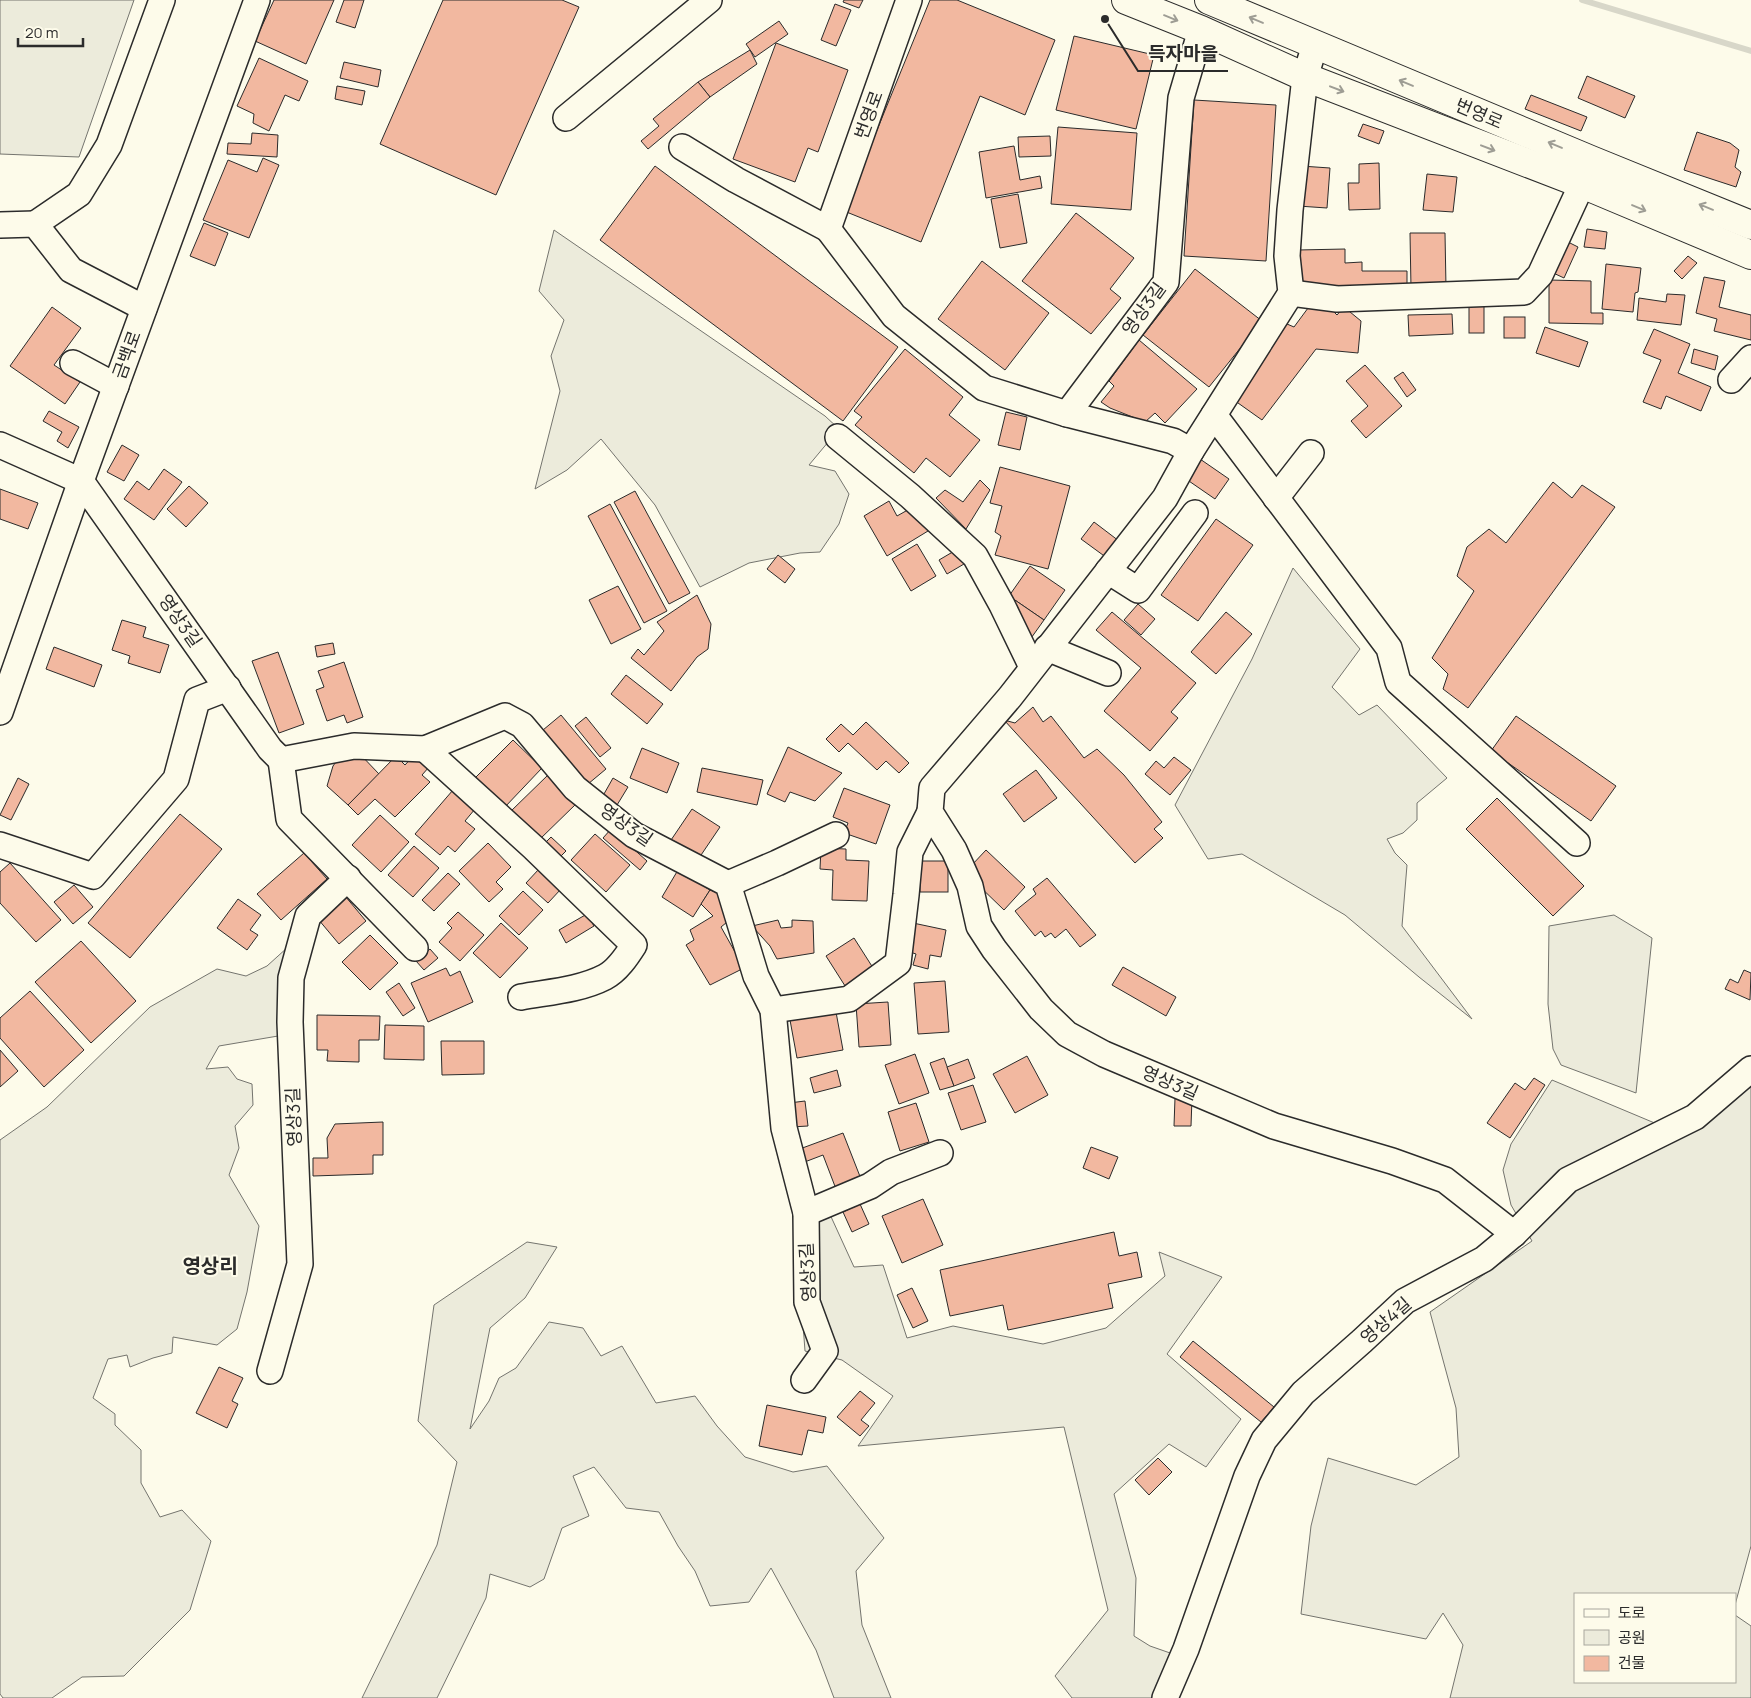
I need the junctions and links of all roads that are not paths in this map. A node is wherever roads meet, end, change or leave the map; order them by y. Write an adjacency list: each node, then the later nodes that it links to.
1 (162, 0): 13 (street)
2 (257, 0): 19 (street, 금백로)
3 (709, 0): 10 (street)
4 (909, 0): 16 (street, 번영로)
5 (1126, 0): 7 (main road, 번영로, one-way to 7)
6 (1209, 0): 8 (main road, 번영로, one-way to 6)
7 (1202, 30): 9 (main road, 번영로); 24 (street, 영상3길)
8 (1315, 45): 9 (street); 15 (main road, 번영로, one-way to 8)
9 (1305, 77): 12 (main road, 번영로, one-way to 12); 18 (street)
10 (566, 118)
11 (682, 147): 16 (street)
12 (1582, 184): 17 (main road, 번영로, one-way to 17); 18 (street)
13 (35, 224): 14 (street); 19 (street)
14 (0, 225)
15 (1751, 225)
16 (828, 229): 24 (street)
17 (1751, 255)
18 (1291, 293): 25 (street)
19 (144, 308): 23 (street, 금백로)
20 (1751, 358): 22 (street)
21 (73, 363): 23 (street)
22 (1731, 380)
23 (116, 386): 30 (street, 금백로)
24 (1067, 414): 28 (street)
25 (1214, 415): 28 (street); 31 (street)
26 (838, 437): 35 (street)
27 (0, 446): 30 (street)
28 (1191, 451): 33 (street)
29 (1311, 453): 31 (street)
30 (81, 480): 37 (street, 영상3길); 38 (street, 금백로)
31 (1276, 498): 43 (street)
32 (1195, 513): 33 (street)
33 (1108, 571): 34 (street)
34 (1047, 648): 35 (street); 36 (street)
35 (1032, 668): 41 (street)
36 (1108, 673)
37 (228, 688): 40 (street, 영상3길); 44 (street)
38 (2, 698)
39 (425, 749): 40 (street, 영상3길); 46 (street, 영상3길); 48 (street)
40 (281, 760): 45 (street)
41 (930, 812): 49 (street); 53 (street, 영상3길)
42 (836, 835): 46 (street)
43 (1577, 843)
44 (0, 845)
45 (348, 878): 47 (street); 54 (street, 영상3길)
46 (728, 884): 49 (street, 영상3길)
47 (415, 948)
48 (521, 998)
49 (773, 1010): 52 (street, 영상3길)
50 (1751, 1069): 53 (street, 영상4길)
51 (940, 1152): 52 (street)
52 (806, 1213): 55 (street, 영상3길)
53 (1514, 1234): 56 (street, 영상4길)
54 (270, 1371)
55 (804, 1380)
56 (1165, 1698)

